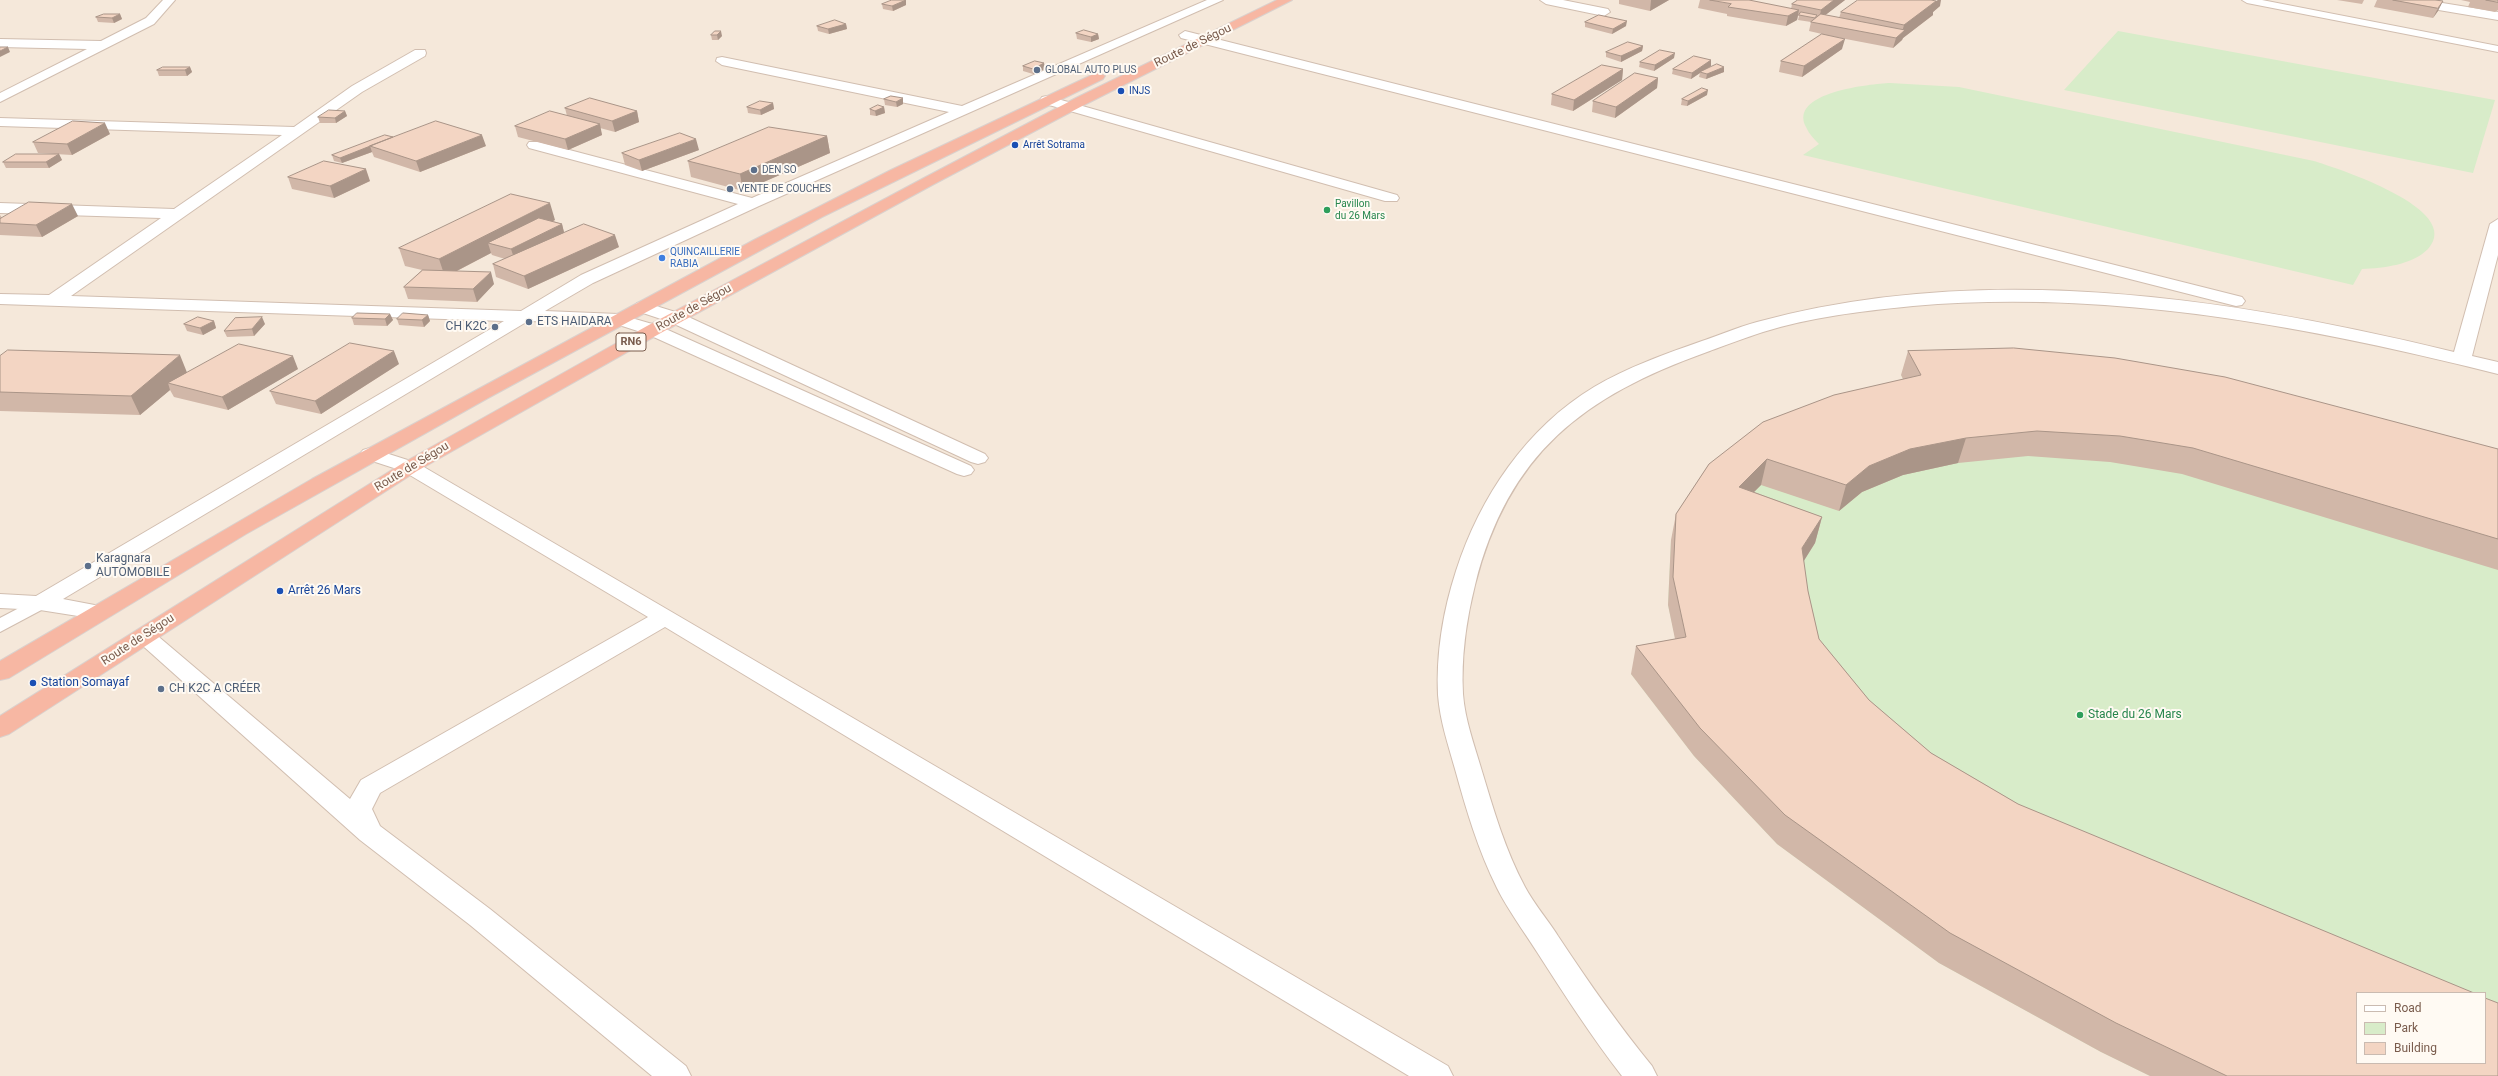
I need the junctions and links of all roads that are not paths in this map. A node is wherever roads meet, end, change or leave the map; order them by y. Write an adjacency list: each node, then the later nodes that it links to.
1 (168, 0): 13 (street)
2 (1218, 0): 19 (street)
3 (1258, 0): 10 (highway, Route de Ségou / RN6)
4 (1286, 0): 11 (highway, Route de Ségou / RN6)
5 (1546, 0): 8 (street)
6 (2247, 0): 14 (lane)
7 (2403, 0): 9 (street)
8 (1604, 12)
9 (2498, 16)
10 (1185, 35): 11 (street); 18 (highway, Route de Ségou / RN6)
11 (1206, 39): 18 (highway, Route de Ségou / RN6); 35 (street)
12 (0, 43): 13 (street)
13 (102, 45): 17 (street)
14 (2498, 49)
15 (420, 53): 21 (street)
16 (722, 61): 19 (street)
17 (0, 98)
18 (1064, 101): 23 (street); 30 (highway, Route de Ségou / RN6); 32 (highway, Route de Ségou / RN6)
19 (965, 110): 24 (street)
20 (0, 122): 21 (street)
21 (296, 132): 26 (street)
22 (534, 145): 24 (street)
23 (1396, 194)
24 (752, 203): 31 (street)
25 (0, 208): 26 (street)
26 (178, 214): 29 (street)
27 (2498, 224): 36 (street)
28 (0, 299): 29 (street)
29 (54, 300): 31 (street)
30 (643, 308): 32 (street); 33 (highway, Route de Ségou / RN6)
31 (523, 315): 33 (street); 41 (street)
32 (676, 318): 34 (highway, Route de Ségou / RN6); 34 (street)
33 (618, 319): 34 (street); 38 (highway, Route de Ségou / RN6)
34 (653, 330): 39 (highway, Route de Ségou / RN6)
35 (2410, 346): 36 (street); 51 (street)
36 (2462, 358): 37 (street)
37 (2498, 368)
38 (370, 454): 39 (street); 42 (highway, Route de Ségou / RN6)
39 (410, 468): 43 (street); 45 (highway, Route de Ségou / RN6)
40 (0, 601): 41 (street)
41 (40, 603): 42 (street); 44 (lane)
42 (97, 612): 46 (highway, Route de Ségou / RN6)
43 (665, 617): 48 (street); 50 (street)
44 (0, 626)
45 (145, 637): 47 (highway, Route de Ségou / RN6); 48 (street)
46 (0, 672)
47 (0, 728)
48 (370, 833): 49 (street)
49 (675, 1076)
50 (1437, 1076)
51 (1641, 1076)

